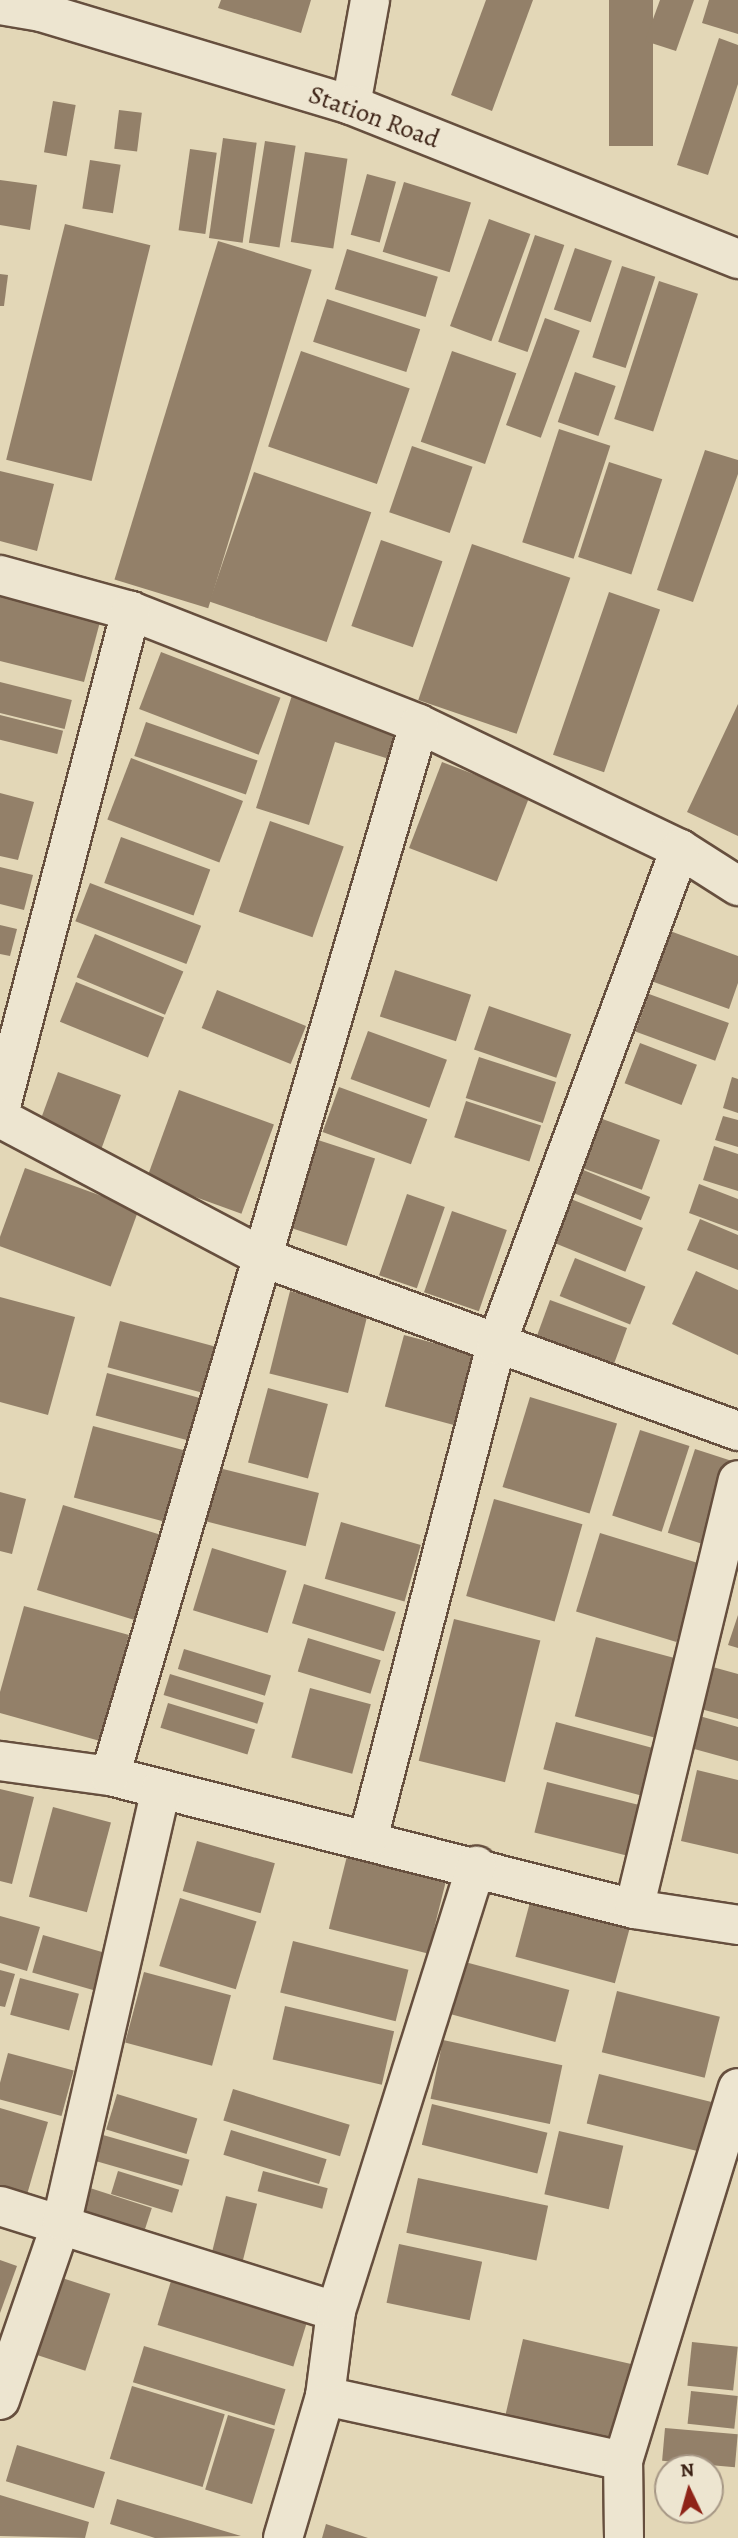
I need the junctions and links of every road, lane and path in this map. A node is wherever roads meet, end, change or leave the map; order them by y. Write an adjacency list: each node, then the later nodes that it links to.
1 (370, 0): 3 (street)
2 (0, 5): 3 (street, Station Road)
3 (351, 106): 4 (street, Station Road)
4 (738, 259)
5 (0, 575): 6 (street)
6 (131, 611): 7 (street); 10 (street)
7 (419, 724): 8 (street); 12 (street)
8 (680, 849): 9 (street); 13 (street)
9 (738, 886)
10 (0, 1110)
11 (0, 1118): 12 (street)
12 (264, 1258): 13 (street); 17 (street)
13 (496, 1345): 14 (street); 19 (street)
14 (738, 1431)
15 (738, 1480): 21 (street)
16 (0, 1761): 17 (street)
17 (110, 1776): 18 (street)
18 (161, 1789): 19 (street); 25 (street)
19 (368, 1839): 20 (street)
20 (476, 1866): 21 (street); 26 (street)
21 (634, 1909): 22 (street)
22 (738, 1925)
23 (738, 2088): 29 (street)
24 (0, 2206): 25 (street)
25 (62, 2221): 26 (street); 28 (street)
26 (336, 2311): 27 (street)
27 (325, 2396): 29 (street); 30 (street)
28 (0, 2400)
29 (623, 2461): 31 (street)
30 (283, 2538)
31 (624, 2538)

